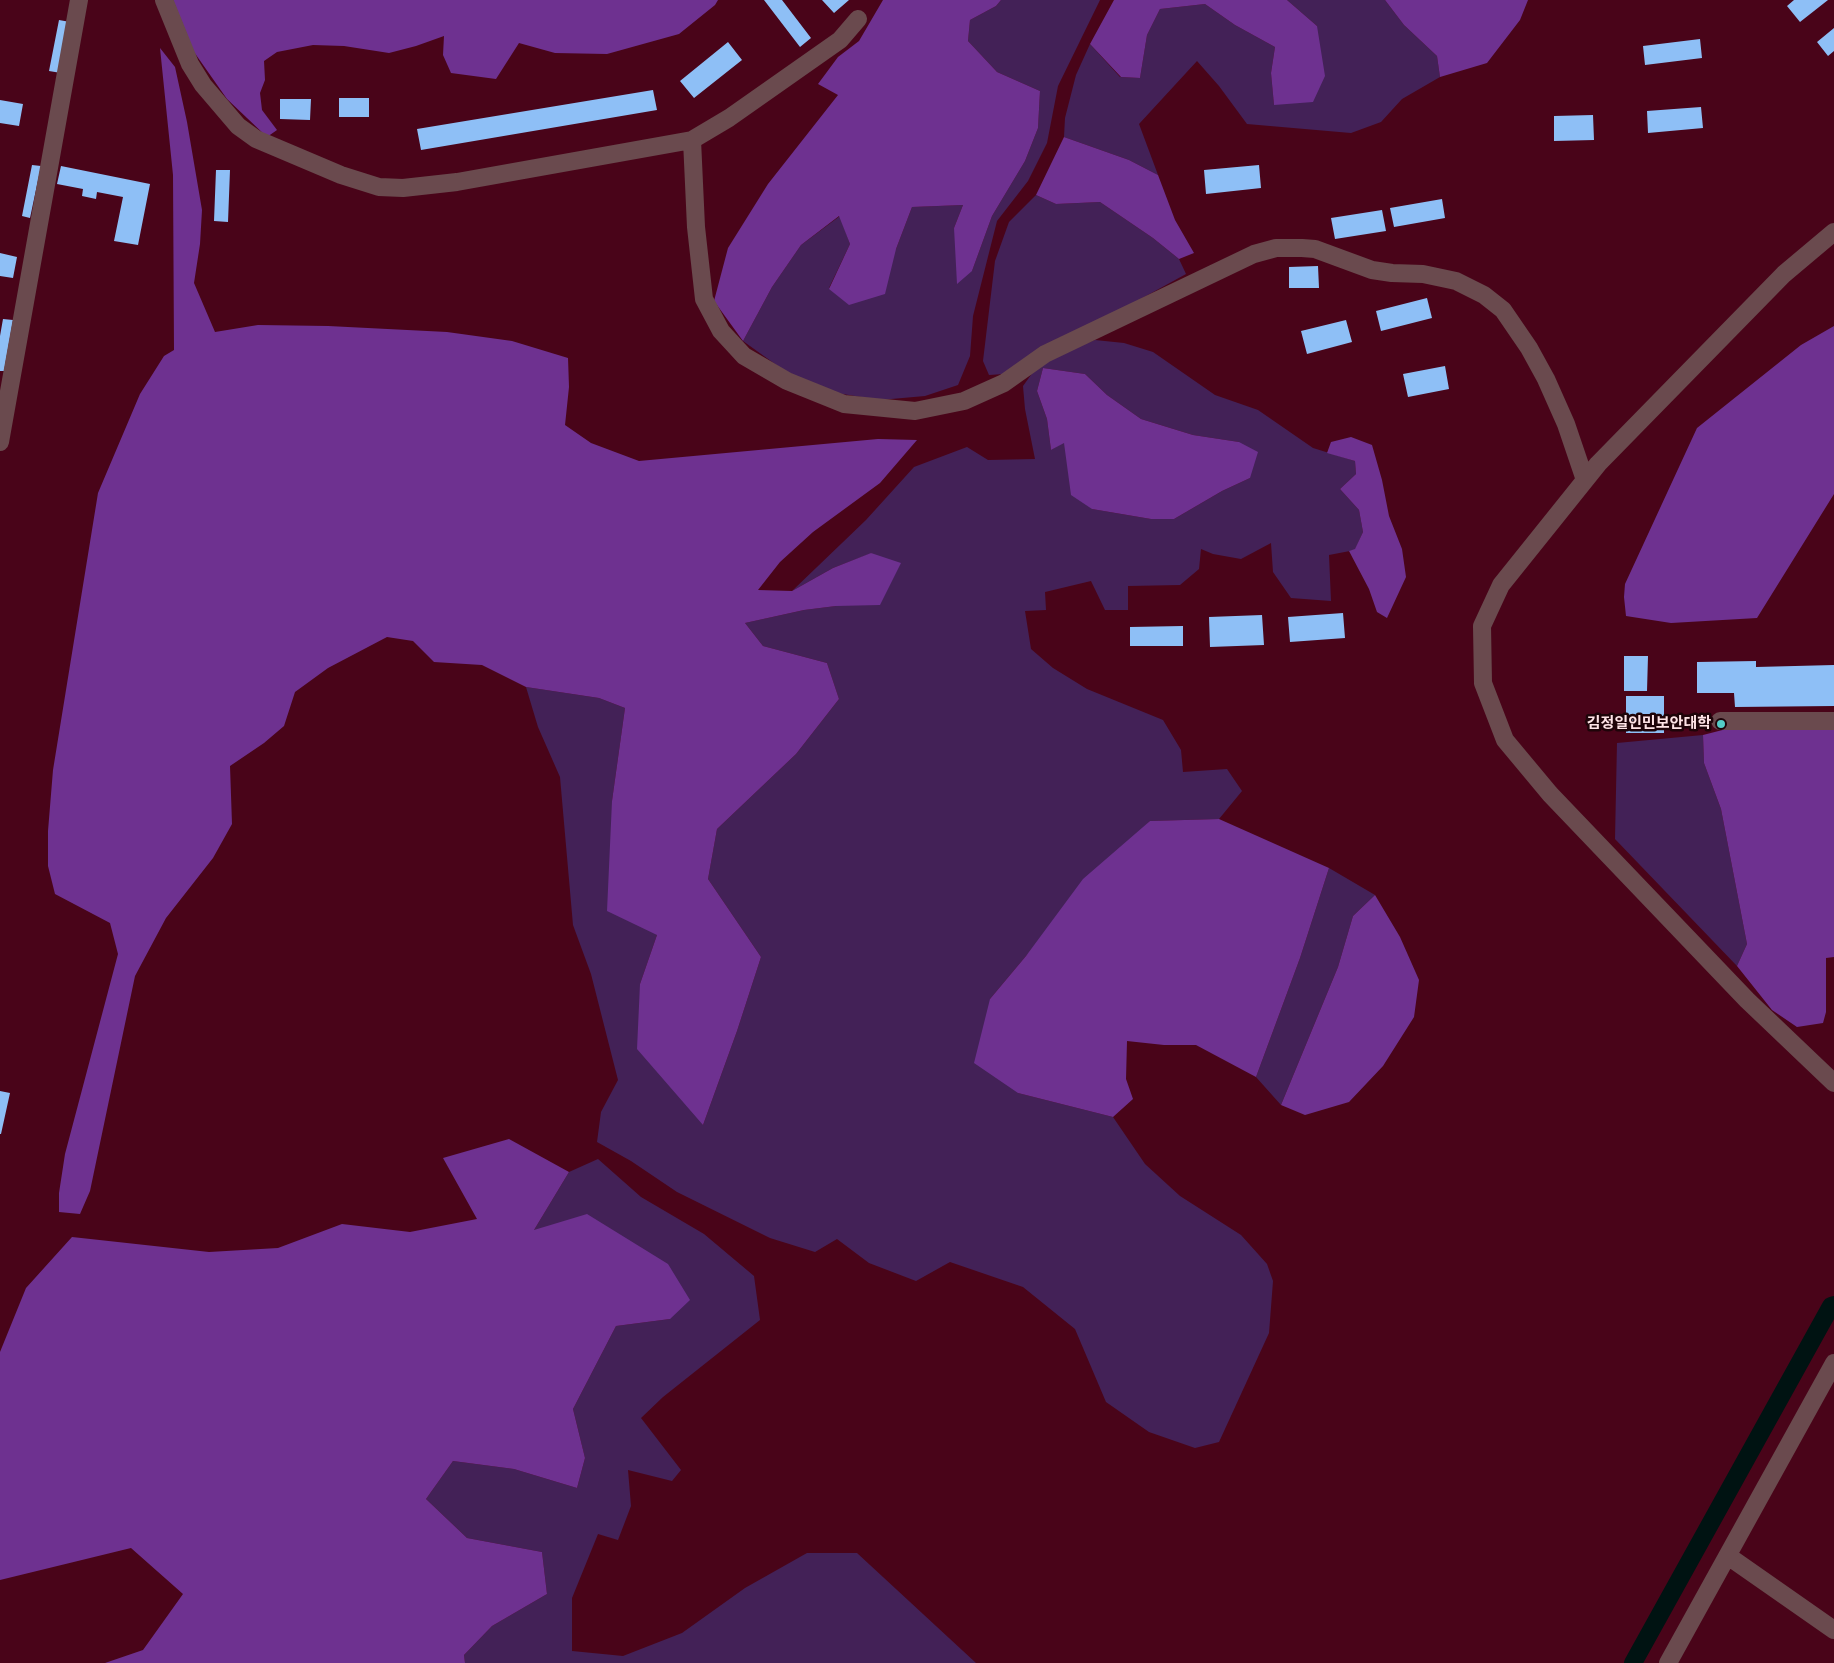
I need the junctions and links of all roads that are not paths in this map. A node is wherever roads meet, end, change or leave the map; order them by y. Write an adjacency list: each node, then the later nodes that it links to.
1 (80, 0): 6 (street)
2 (164, 0): 4 (street)
3 (858, 19): 4 (street)
4 (692, 140): 7 (street)
5 (1834, 232): 7 (street)
6 (0, 442)
7 (1585, 480): 10 (street)
8 (1720, 721): 9 (street)
9 (1834, 721)
10 (1834, 1084)
11 (1834, 1363): 12 (street)
12 (1728, 1556): 13 (street); 14 (street)
13 (1834, 1630)
14 (1668, 1663)

